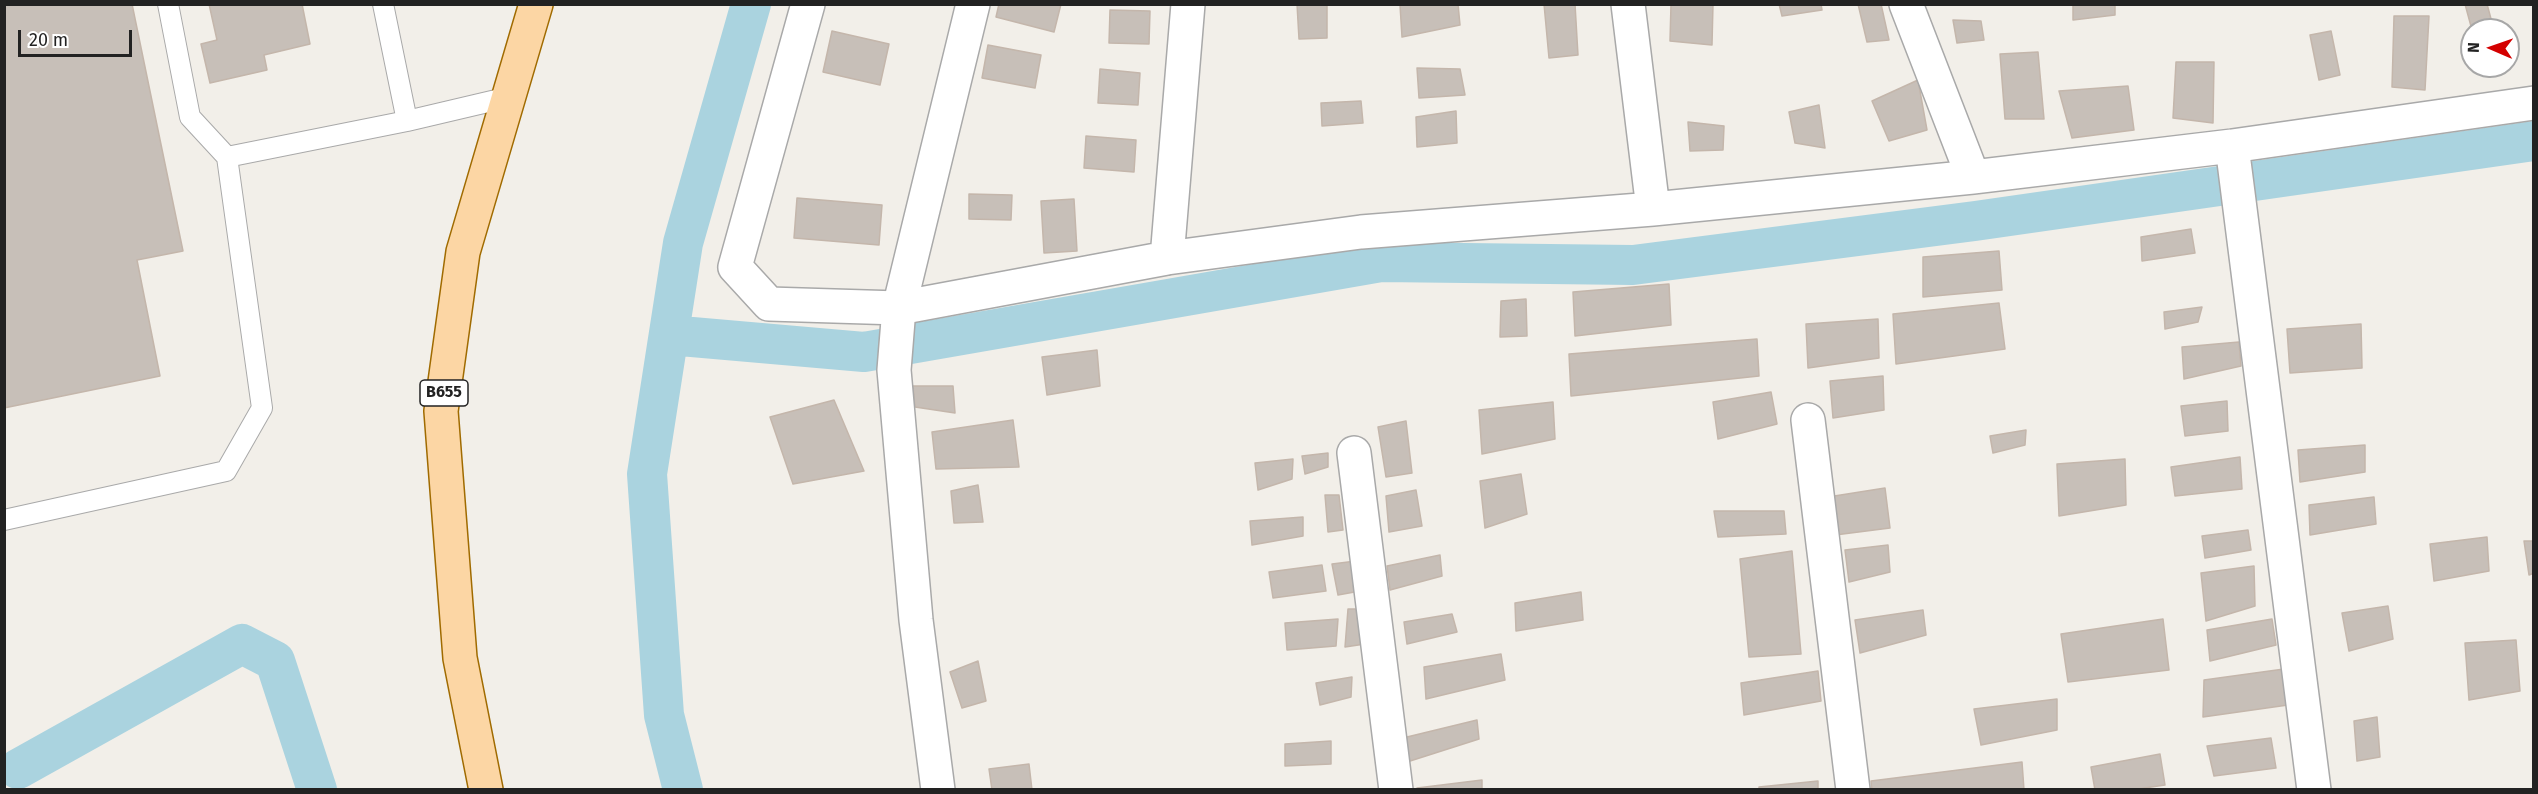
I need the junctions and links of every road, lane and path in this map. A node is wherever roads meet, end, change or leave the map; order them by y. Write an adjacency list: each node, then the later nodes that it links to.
1 (168, 4): 13 (lane)
2 (383, 4): 11 (lane)
3 (537, 4): 9 (main road, B655)
4 (808, 4): 17 (street)
5 (973, 4): 17 (street)
6 (1188, 4): 16 (street)
7 (1628, 4): 15 (street)
8 (1906, 4): 14 (street)
9 (509, 97): 11 (lane); 21 (main road, B655)
10 (2534, 103): 12 (street)
11 (407, 121): 13 (lane)
12 (2233, 154): 14 (street); 25 (street)
13 (227, 157): 20 (lane)
14 (1973, 177): 15 (street)
15 (1653, 209): 16 (street)
16 (1167, 258): 17 (street)
17 (898, 317): 22 (street)
18 (1808, 420): 24 (street)
19 (1354, 453): 23 (street)
20 (4, 520)
21 (486, 789)
22 (938, 789)
23 (1396, 789)
24 (1853, 789)
25 (2314, 789)

